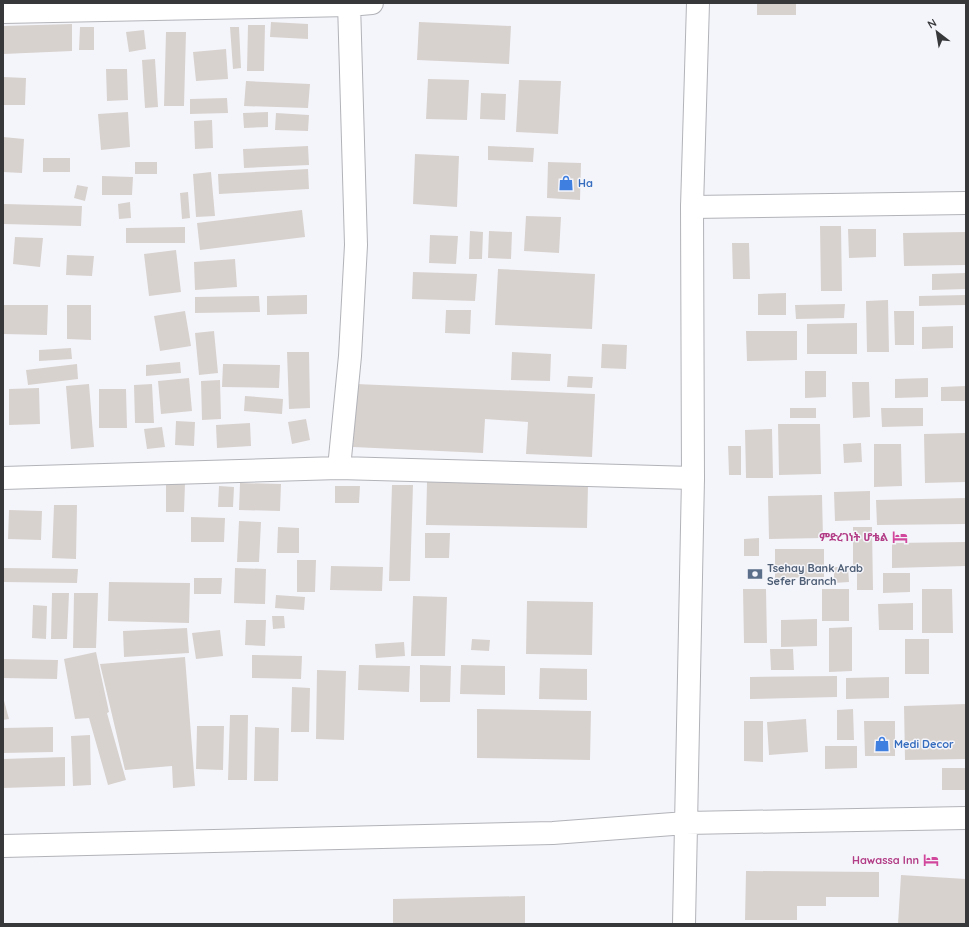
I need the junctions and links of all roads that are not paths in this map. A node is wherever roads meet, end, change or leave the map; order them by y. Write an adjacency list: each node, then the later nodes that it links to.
1 (372, 3): 3 (street)
2 (698, 3): 6 (street)
3 (349, 4): 4 (street); 7 (street)
4 (3, 12)
5 (966, 203): 6 (street)
6 (692, 207): 9 (street)
7 (339, 468): 8 (street); 9 (street)
8 (3, 478)
9 (694, 478): 11 (street)
10 (966, 818): 11 (street)
11 (686, 823): 12 (street); 13 (street)
12 (3, 846)
13 (684, 924)

